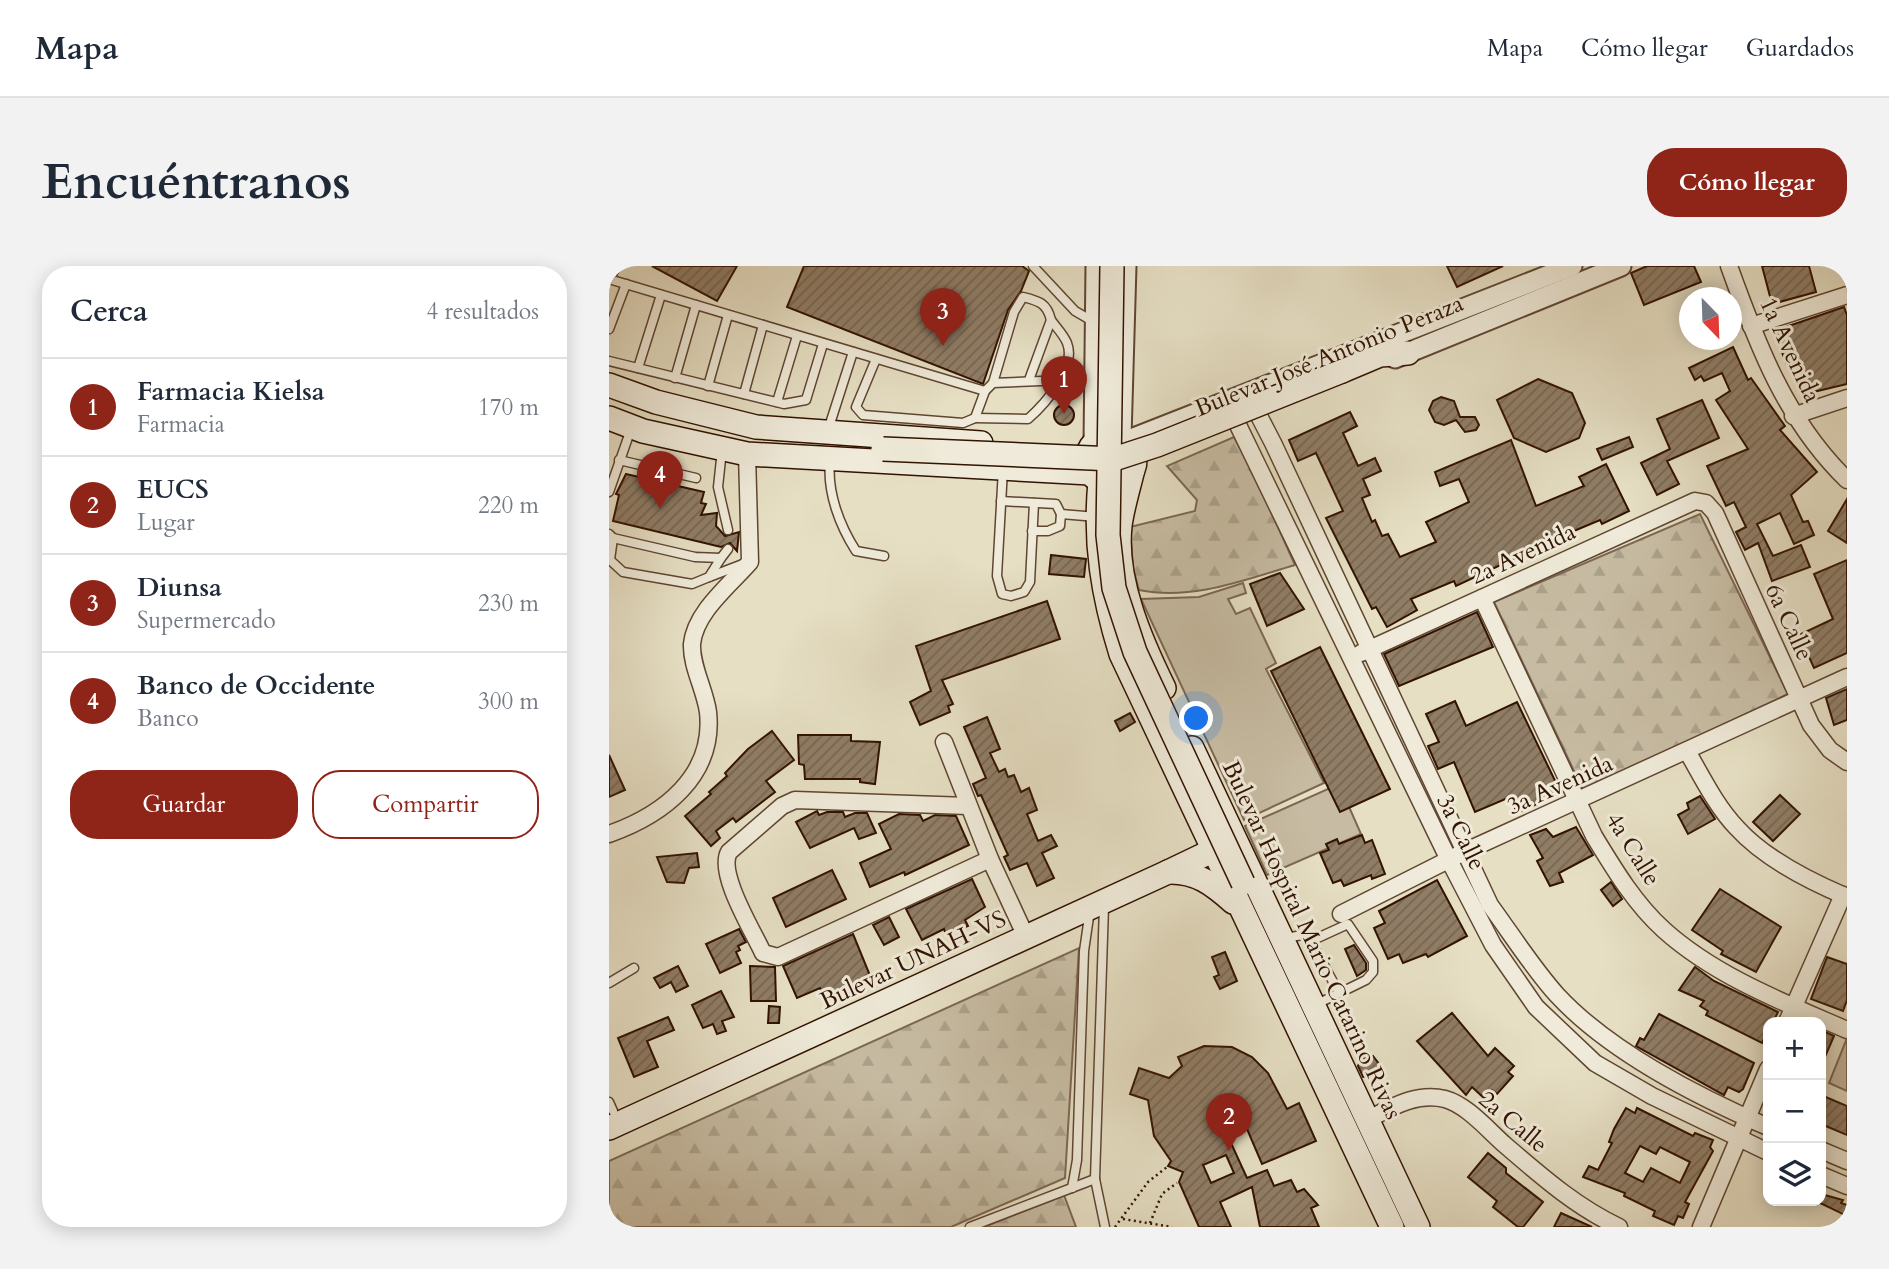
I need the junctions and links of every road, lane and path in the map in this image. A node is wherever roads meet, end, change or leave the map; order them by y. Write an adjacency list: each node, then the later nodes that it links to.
1 (617, 266): 10 (lane)
2 (1033, 266): 18 (lane)
3 (1096, 266): 18 (street, Bulevar Hospital Mario Catarino Rivas)
4 (1112, 266): 97 (main road, Bulevar Hospital Mario Catarino Rivas, bridge)
5 (1126, 266): 40 (street)
6 (1572, 266): 24 (street, Bulevar José Antonio Peraza)
7 (1598, 266): 14 (street)
8 (1621, 266): 14 (street, Bulevar José Antonio Peraza)
9 (1729, 266): 20 (street, 1a Avenida)
10 (609, 279): 11 (lane)
11 (626, 285): 12 (lane); 21 (lane)
12 (661, 295): 15 (lane); 28 (lane)
13 (1847, 295): 20 (street)
14 (1538, 300): 24 (street, Bulevar José Antonio Peraza)
15 (696, 306): 16 (lane); 29 (lane)
16 (728, 315): 19 (lane); 35 (lane)
17 (1051, 320): 31 (lane); 32 (lane); 33 (lane)
18 (1094, 322): 30 (street, Bulevar Hospital Mario Catarino Rivas)
19 (763, 325): 22 (lane); 37 (lane)
20 (1751, 326): 43 (street, 1a Avenida)
21 (609, 329)
22 (797, 336): 23 (lane); 41 (lane)
23 (823, 344): 25 (lane); 41 (lane)
24 (1404, 344): 38 (street, Bulevar José Antonio Peraza); 42 (street, Bulevar José Antonio Peraza); 50 (main road, bridge)
25 (853, 352): 26 (lane); 50 (lane)
26 (877, 359): 36 (lane); 45 (lane)
27 (609, 361): 28 (lane)
28 (638, 368): 29 (lane)
29 (675, 378): 35 (lane)
30 (1092, 379): 32 (lane); 54 (street, Bulevar Hospital Mario Catarino Rivas)
31 (1029, 380): 32 (lane); 33 (lane)
32 (1061, 382): 45 (lane)
33 (993, 383): 36 (lane)
34 (609, 384): 50 (main road)
35 (708, 386): 37 (lane)
36 (985, 391): 45 (lane)
37 (744, 394): 41 (lane)
38 (1240, 397): 42 (street, 3a Calle); 48 (street, Bulevar José Antonio Peraza)
39 (1847, 398): 43 (street)
40 (1122, 401): 48 (street); 49 (street)
41 (776, 402)
42 (1258, 414): 46 (street, Bulevar José Antonio Peraza); 74 (street, 3a Calle)
43 (1793, 415): 58 (street, 1a Avenida)
44 (609, 418): 47 (main road)
45 (975, 418)
46 (1237, 422): 56 (street, Bulevar José Antonio Peraza); 75 (street, 3a Calle)
47 (632, 427): 51 (main road); 53 (lane)
48 (1164, 427): 49 (street, Bulevar José Antonio Peraza)
49 (1123, 439): 54 (main road); 56 (main road)
50 (824, 446): 52 (main road); 54 (main road); 55 (main road); 69 (lane)
51 (723, 450): 52 (main road); 65 (lane)
52 (747, 454): 71 (street)
53 (619, 460): 57 (lane); 59 (lane)
54 (1093, 462): 55 (main road); 56 (main road); 64 (main road, Bulevar Hospital Mario Catarino Rivas)
55 (1003, 469): 60 (lane)
56 (1133, 469): 84 (main road, Bulevar Hospital Mario Catarino Rivas)
57 (696, 478)
58 (1847, 480)
59 (609, 492)
60 (1001, 501): 62 (lane); 66 (lane)
61 (1695, 501): 73 (street, 2a Avenida); 77 (street, 6a Calle)
62 (1034, 503): 63 (lane); 66 (lane)
63 (1061, 514): 64 (lane); 66 (lane)
64 (1097, 517): 83 (main road, Bulevar Hospital Mario Catarino Rivas)
65 (728, 530)
66 (1032, 531)
67 (611, 536): 70 (lane); 72 (lane)
68 (728, 549): 70 (lane)
69 (884, 556)
70 (721, 558): 72 (lane)
71 (750, 562): 72 (lane); 85 (street)
72 (709, 577)
73 (1482, 598): 74 (street, 2a Avenida); 81 (street, 4a Calle)
74 (1371, 649): 75 (street, 2a Avenida); 87 (street, 3a Calle)
75 (1351, 658): 89 (street, 3a Calle)
76 (1847, 677): 77 (street, 3a Avenida)
77 (1799, 698): 79 (street, 3a Avenida); 80 (street, 6a Calle)
78 (944, 742): 82 (street)
79 (1687, 751): 81 (street, 3a Avenida); 91 (street)
80 (1847, 762)
81 (1580, 802): 87 (street, 3a Avenida); 106 (street, 4a Calle)
82 (968, 806): 88 (street); 88 (street)
83 (1195, 813): 86 (main road, Bulevar Hospital Mario Catarino Rivas); 95 (main road, Bulevar UNAH-VS)
84 (1231, 830): 86 (main road, Bulevar UNAH-VS); 97 (main road, Bulevar Hospital Mario Catarino Rivas)
85 (609, 834)
86 (1212, 851): 90 (main road, Bulevar UNAH-VS); 93 (main road, Bulevar Hospital Mario Catarino Rivas)
87 (1464, 852): 89 (street, 3a Avenida); 111 (street, 3a Calle)
88 (990, 859): 95 (street)
89 (1449, 860): 94 (street, 3a Avenida); 113 (street, 3a Calle)
90 (1168, 872): 92 (main road, Bulevar UNAH-VS); 93 (main road)
91 (1845, 896): 106 (street)
92 (1097, 904): 99 (lane); 100 (lane); 102 (main road, Bulevar UNAH-VS)
93 (1243, 911): 101 (main road, Bulevar Hospital Mario Catarino Rivas)
94 (1341, 914)
95 (1021, 926): 102 (main road, Bulevar UNAH-VS)
96 (1311, 941): 97 (lane); 104 (lane); 104 (lane)
97 (1281, 943): 101 (main road); 105 (main road, Bulevar Hospital Mario Catarino Rivas)
98 (634, 968): 103 (lane)
99 (1083, 968): 100 (lane); 122 (lane)
100 (1100, 968): 119 (lane)
101 (1270, 968): 129 (main road, Bulevar Hospital Mario Catarino Rivas)
102 (924, 977): 109 (main road, Bulevar UNAH-VS)
103 (609, 983)
104 (1339, 993): 105 (lane)
105 (1315, 1005): 110 (main road, Bulevar Hospital Mario Catarino Rivas)
106 (1791, 1014): 107 (street, 4a Calle)
107 (1847, 1030)
108 (1764, 1080): 111 (street)
109 (610, 1113)
110 (1369, 1119): 130 (main road, Bulevar Hospital Mario Catarino Rivas); 131 (street, 2a Calle)
111 (1748, 1119): 112 (street, 3a Calle); 113 (street)
112 (1763, 1125)
113 (1738, 1139): 114 (street, 3a Calle); 132 (street)
114 (1763, 1150)
115 (1826, 1152): 116 (street)
116 (1847, 1161)
117 (1167, 1167): 123 (path)
118 (1826, 1177): 121 (street)
119 (1095, 1179): 122 (lane); 126 (lane)
120 (1177, 1183): 124 (path)
121 (1847, 1186)
122 (1072, 1188): 125 (lane)
123 (1123, 1219): 124 (path); 127 (path)
124 (1150, 1223): 128 (path)
125 (970, 1227)
126 (1105, 1227)
127 (1115, 1227)
128 (1172, 1227)
129 (1392, 1227)
130 (1418, 1227)
131 (1619, 1227)
132 (1700, 1227)

